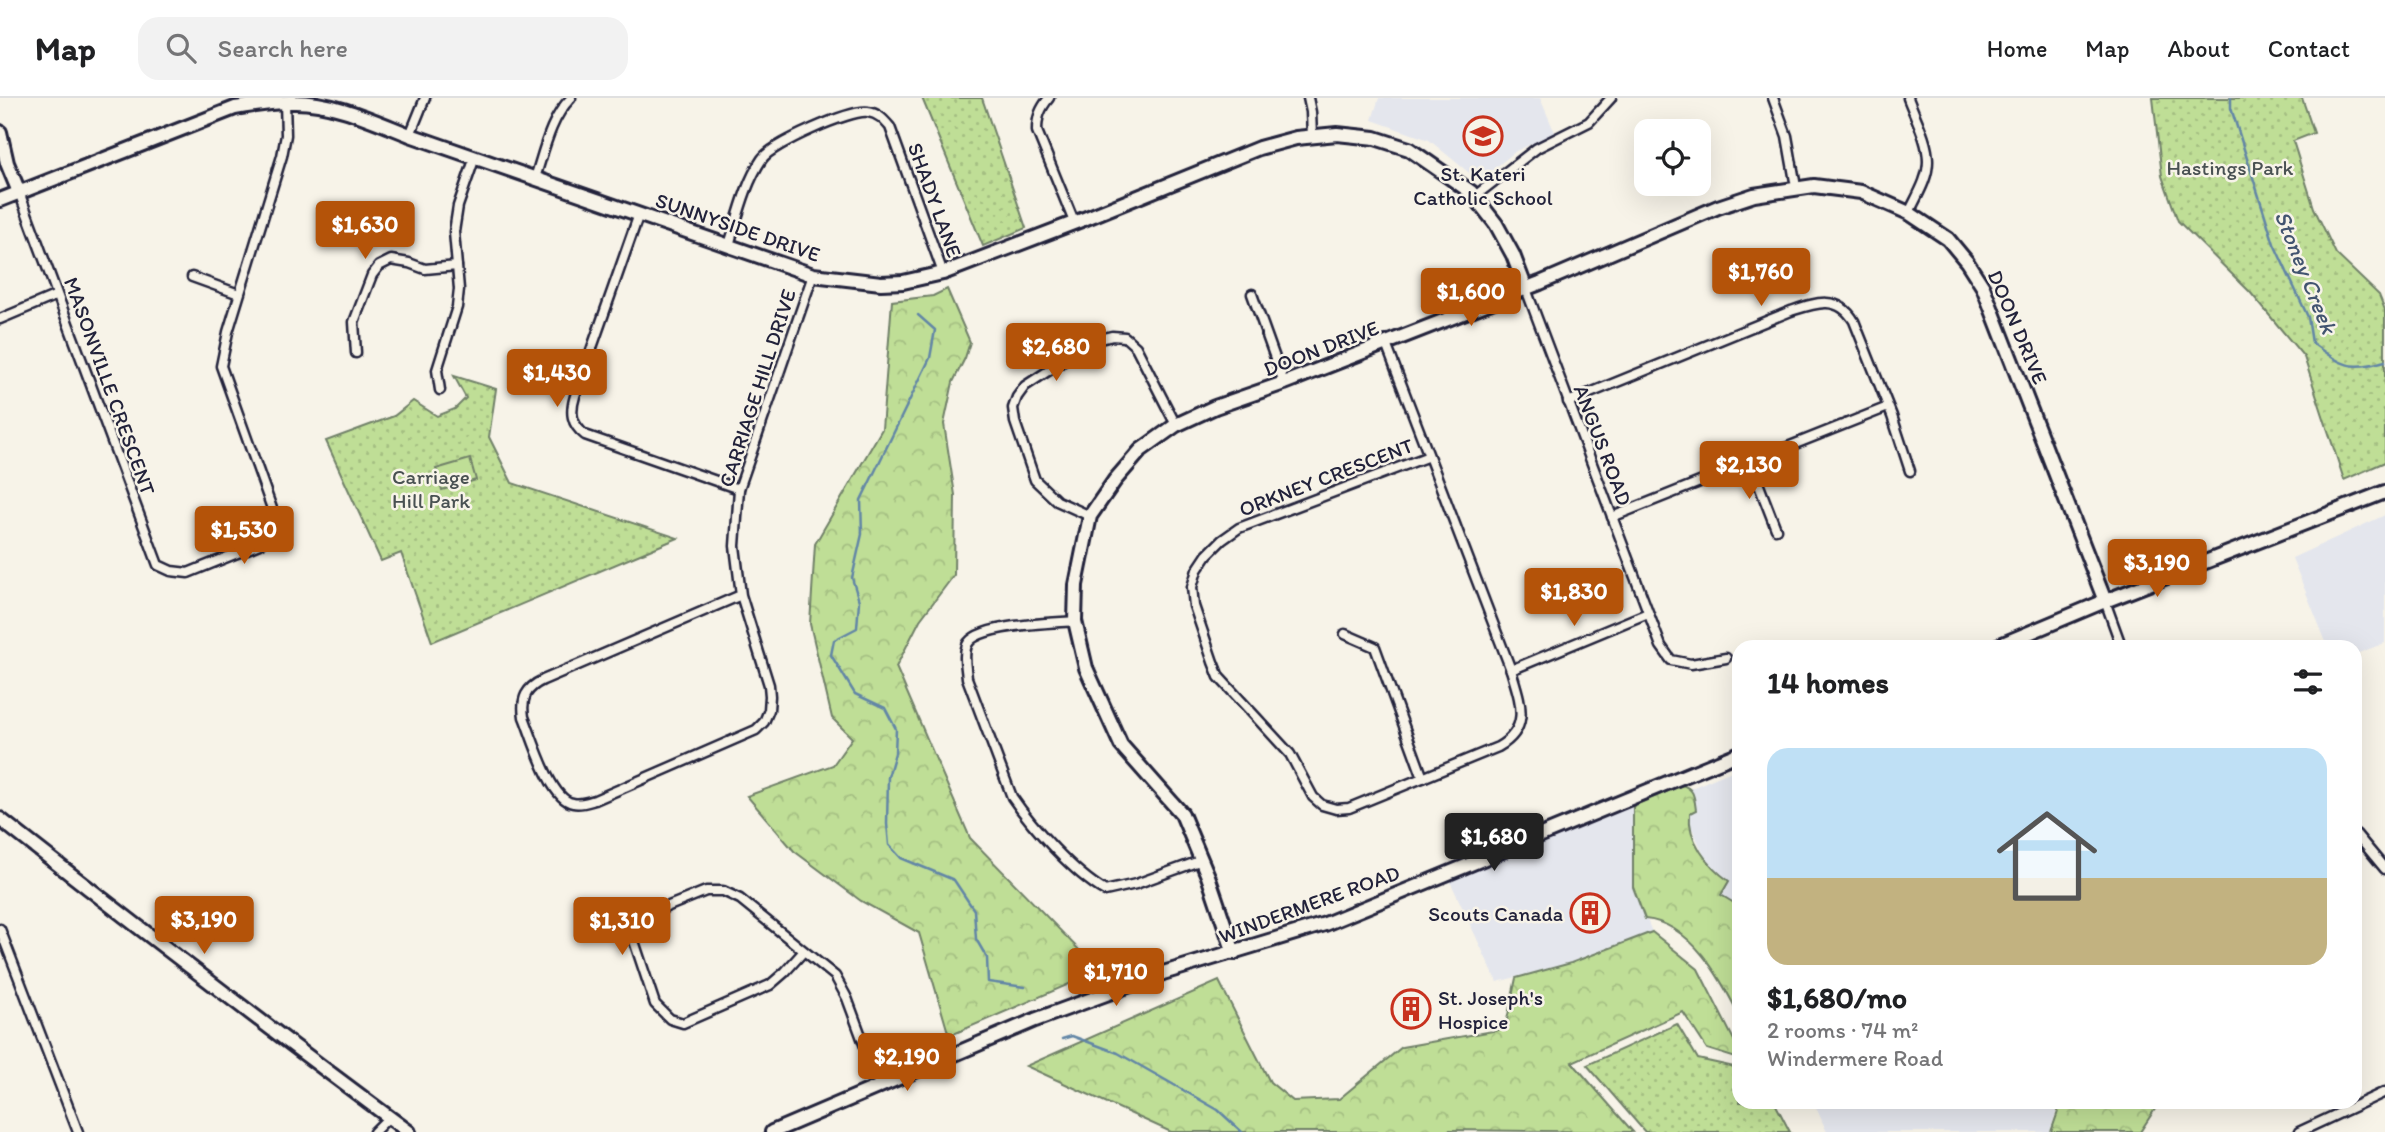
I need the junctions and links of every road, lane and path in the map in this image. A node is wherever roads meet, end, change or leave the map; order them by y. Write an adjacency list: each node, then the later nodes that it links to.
1 (425, 98): 10 (street)
2 (571, 98): 13 (street)
3 (1049, 98): 20 (street)
4 (1308, 98): 11 (street)
5 (1611, 98): 16 (street)
6 (1773, 98): 14 (street)
7 (1908, 98): 18 (street)
8 (285, 102): 10 (street, SUNNYSIDE DRIVE); 15 (street, SUNNYSIDE DRIVE); 27 (street, MASONVILLE CRESCENT)
9 (0, 132): 15 (street)
10 (410, 135): 12 (street, SUNNYSIDE DRIVE)
11 (1312, 136): 16 (street, SUNNYSIDE DRIVE); 20 (street, SUNNYSIDE DRIVE)
12 (475, 158): 13 (street, SUNNYSIDE DRIVE); 22 (street)
13 (535, 178): 19 (street, SUNNYSIDE DRIVE)
14 (1797, 187): 18 (street, DOON DRIVE); 26 (street, DOON DRIVE)
15 (19, 192): 17 (street, SUNNYSIDE DRIVE); 29 (street, MASONVILLE CRESCENT)
16 (1475, 196): 26 (street, SUNNYSIDE DRIVE)
17 (0, 200)
18 (1909, 213): 47 (street, DOON DRIVE)
19 (639, 214): 21 (street, SUNNYSIDE DRIVE); 41 (street)
20 (1074, 222): 23 (street, SUNNYSIDE DRIVE)
21 (729, 245): 23 (street, SHADY LANE); 24 (street, SUNNYSIDE DRIVE)
22 (457, 266): 32 (street); 34 (street)
23 (943, 273): 24 (street, SUNNYSIDE DRIVE)
24 (813, 275): 41 (street, CARRIAGE HILL DRIVE)
25 (192, 277): 27 (street)
26 (1526, 289): 31 (street, DOON DRIVE); 35 (street, ANGUS ROAD)
27 (239, 294): 29 (street, MASONVILLE CRESCENT)
28 (1252, 294): 33 (street)
29 (57, 295): 30 (street)
30 (0, 319)
31 (1386, 344): 33 (street, DOON DRIVE); 38 (street, ORKNEY CRESCENT)
32 (356, 353)
33 (1284, 383): 37 (street, DOON DRIVE)
34 (440, 390)
35 (1568, 402): 36 (street); 44 (street, ANGUS ROAD)
36 (1888, 407): 39 (street); 40 (street)
37 (1176, 425): 43 (street, DOON DRIVE); 43 (street)
38 (1429, 456): 54 (street, ORKNEY CRESCENT); 56 (street, ORKNEY CRESCENT)
39 (1750, 462): 44 (street); 45 (street)
40 (1910, 471)
41 (739, 489): 46 (street, CARRIAGE HILL DRIVE)
42 (2385, 492): 47 (street)
43 (1090, 516): 49 (street, DOON DRIVE)
44 (1612, 517): 48 (street, ANGUS ROAD)
45 (1776, 529)
46 (741, 595): 46 (street, CARRIAGE HILL DRIVE)
47 (2105, 601): 51 (street); 52 (street)
48 (1648, 614): 53 (street, ANGUS ROAD); 54 (street)
49 (1075, 621): 59 (street, DOON DRIVE); 59 (street)
50 (1345, 634): 56 (street)
51 (2012, 640)
52 (2119, 640)
53 (1726, 658)
54 (1511, 670): 56 (street, ORKNEY CRESCENT)
55 (1732, 756): 63 (street, WINDERMERE ROAD)
56 (1423, 778)
57 (0, 818): 68 (street)
58 (2362, 841): 60 (street)
59 (1202, 860): 63 (street, DOON DRIVE)
60 (2385, 869)
61 (0, 929): 69 (street)
62 (804, 951): 62 (street); 64 (street)
63 (1234, 953): 64 (street, WINDERMERE ROAD)
64 (880, 1087): 72 (street, WINDERMERE ROAD)
65 (2385, 1092): 66 (street)
66 (2362, 1103)
67 (2348, 1109): 73 (street)
68 (389, 1117): 70 (street); 71 (street)
69 (78, 1132)
70 (374, 1132)
71 (410, 1132)
72 (772, 1132)
73 (2299, 1132)

